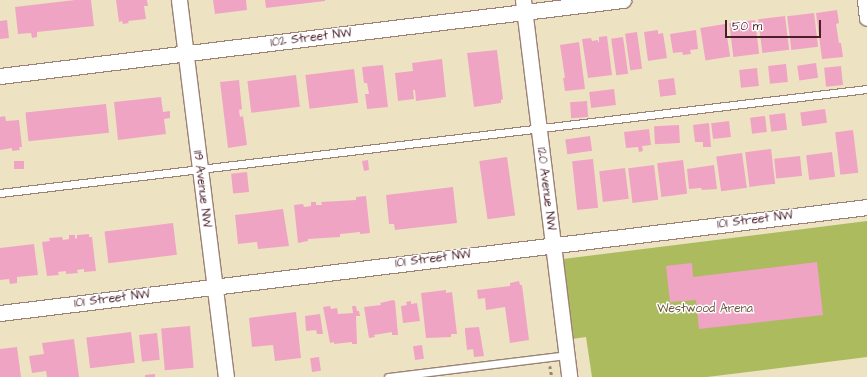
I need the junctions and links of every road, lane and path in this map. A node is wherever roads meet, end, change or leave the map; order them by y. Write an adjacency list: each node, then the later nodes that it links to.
1 (179, 0): 6 (street, 119 Avenue NW)
2 (623, 0): 4 (street, 102 Street NW)
3 (865, 0): 5 (street)
4 (523, 6): 6 (street, 102 Street NW); 9 (street, 120 Avenue NW)
5 (867, 18)
6 (185, 53): 7 (street, 102 Street NW); 10 (street, 119 Avenue NW)
7 (0, 76)
8 (867, 89): 9 (lane)
9 (538, 128): 10 (lane); 13 (street, 120 Avenue NW)
10 (199, 169): 11 (lane); 14 (street, 119 Avenue NW)
11 (0, 193)
12 (867, 206): 13 (street, 101 Street NW)
13 (553, 244): 14 (street, 101 Street NW); 16 (street, 120 Avenue NW)
14 (214, 286): 15 (street, 101 Street NW); 17 (street, 119 Avenue NW)
15 (0, 313)
16 (567, 355): 18 (lane); 19 (street, 120 Avenue NW)
17 (226, 377)
18 (388, 377)
19 (569, 377)

